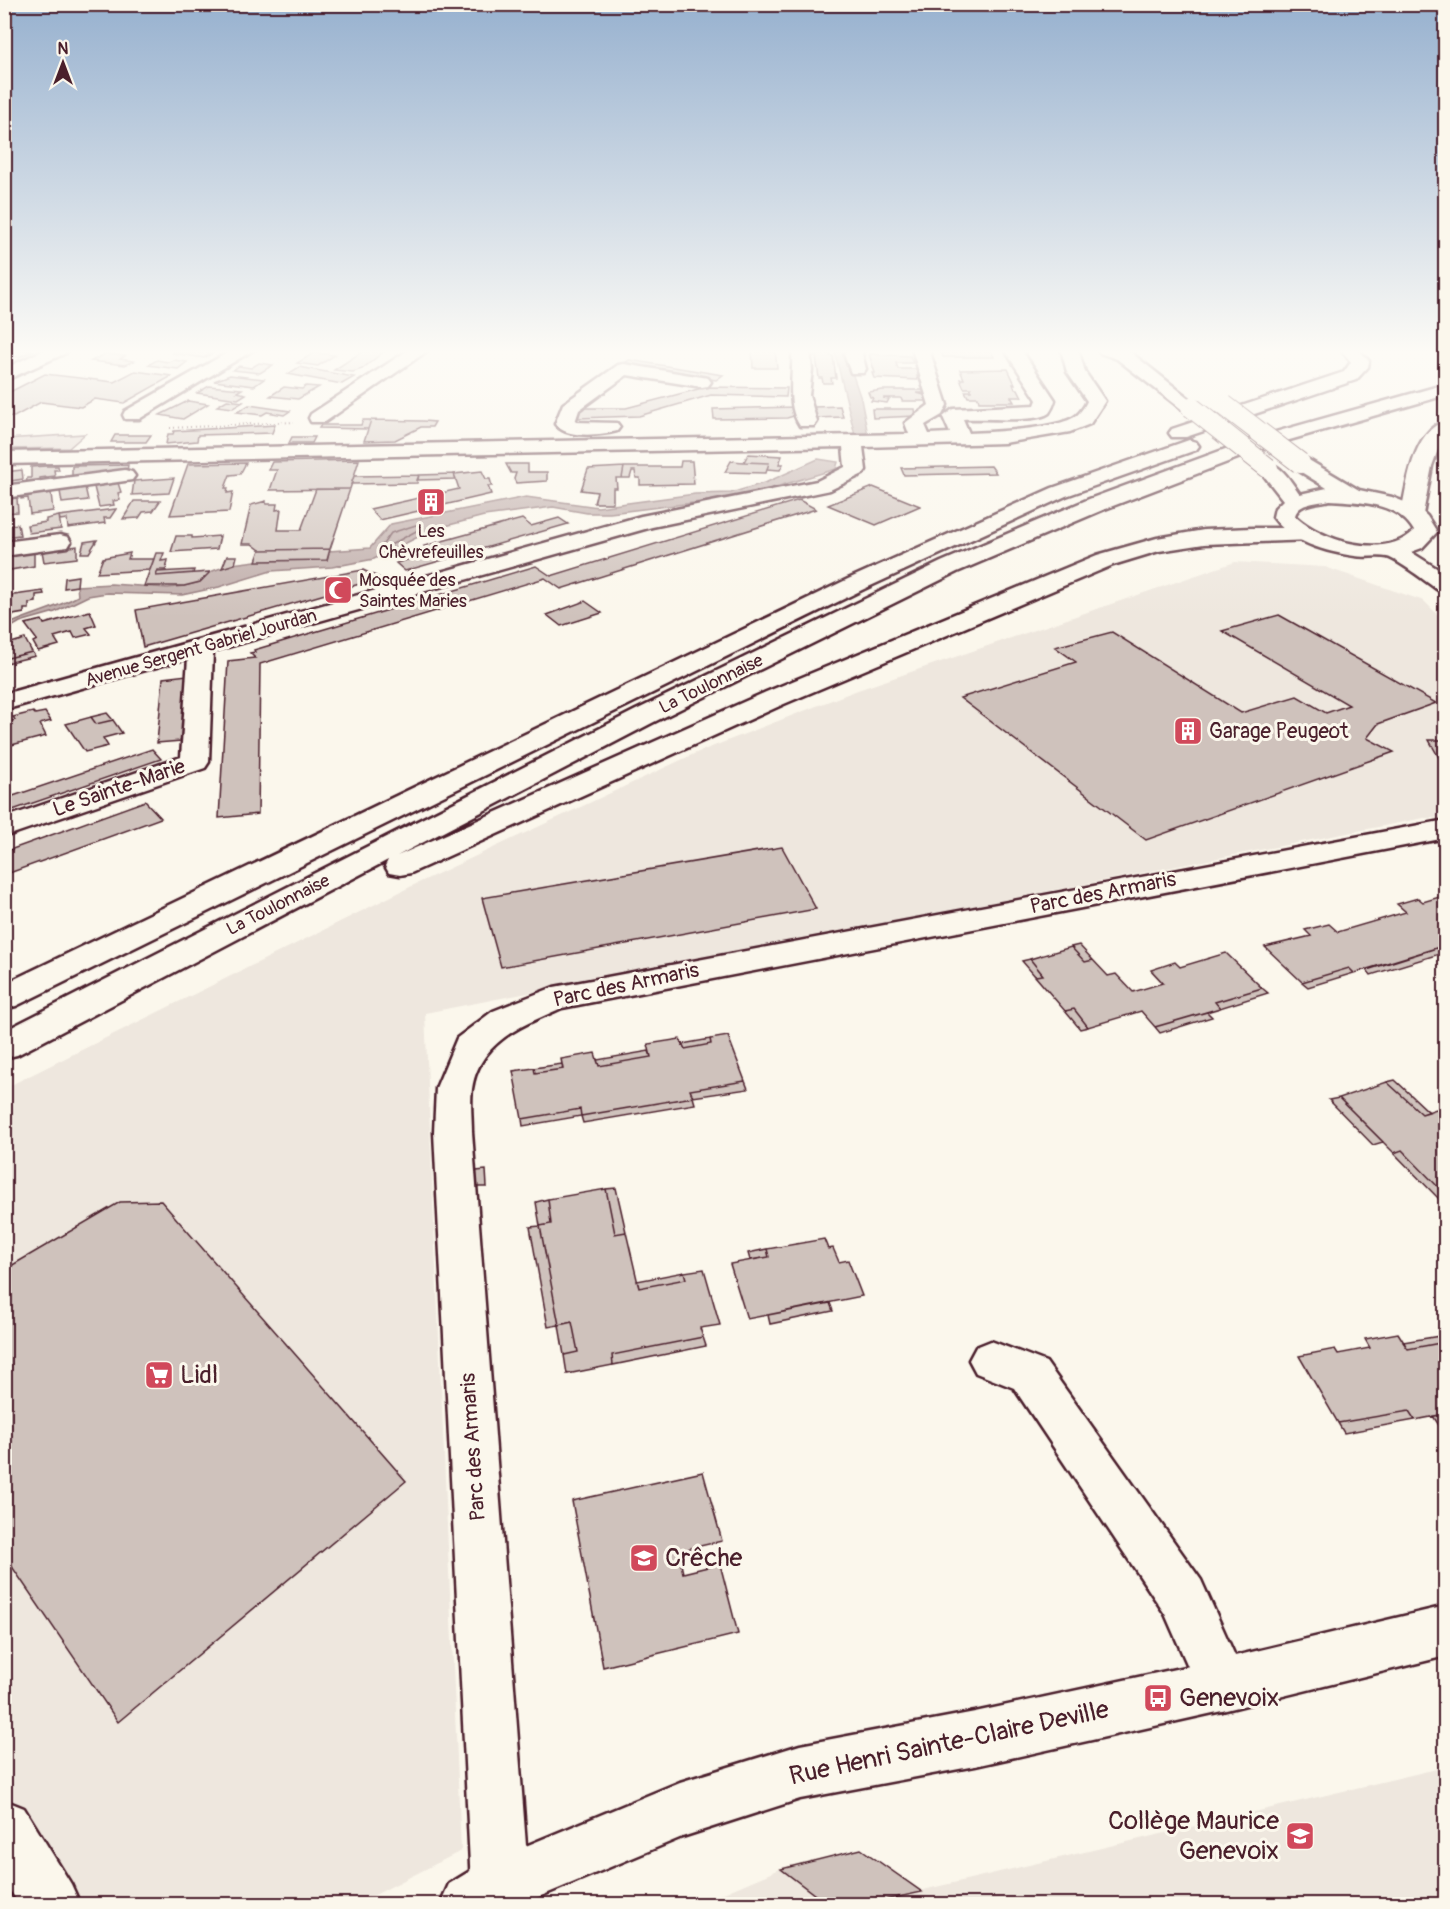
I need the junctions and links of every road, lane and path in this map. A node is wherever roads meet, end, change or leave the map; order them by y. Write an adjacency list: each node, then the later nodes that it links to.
1 (569, 438): 15 (main road)
2 (575, 438): 14 (main road)
3 (811, 438): 14 (main road)
4 (972, 438): 11 (main road)
5 (1165, 438): 30 (main road)
6 (1213, 438): 30 (main road, La Toulonnaise)
7 (1230, 438): 19 (main road, bridge)
8 (1267, 438): 18 (main road, bridge)
9 (1278, 438): 34 (main road, La Toulonnaise)
10 (1432, 438): 20 (main road)
11 (962, 439): 12 (main road)
12 (916, 440): 13 (main road)
13 (852, 442): 14 (main road); 28 (main road, Avenue Sergent Gabriel Jourdan)
14 (812, 443)
15 (4, 458)
16 (125, 476): 17 (main road)
17 (4, 492)
18 (1352, 495): 19 (main road); 20 (main road)
19 (1295, 501): 21 (main road)
20 (1412, 514): 22 (main road)
21 (1305, 536): 25 (main road); 35 (main road)
22 (1421, 540): 25 (main road); 26 (main road)
23 (60, 542): 24 (main road)
24 (4, 549)
25 (1392, 550): 27 (main road)
26 (1446, 561)
27 (1446, 585)
28 (201, 648): 29 (main road, Avenue Sergent Gabriel Jourdan); 31 (main road, Le Sainte-Marie)
29 (4, 702)
30 (599, 710): 33 (main road, La Toulonnaise)
31 (4, 828)
32 (1446, 829): 40 (main road, Parc des Armaris)
33 (4, 998)
34 (4, 1046)
35 (4, 1051)
36 (991, 1360): 38 (main road)
37 (1446, 1631): 38 (main road, Rue Henri Sainte-Claire Deville)
38 (1222, 1685): 40 (main road, Rue Henri Sainte-Claire Deville)
39 (4, 1828): 41 (main road)
40 (484, 1895)
41 (51, 1905)

